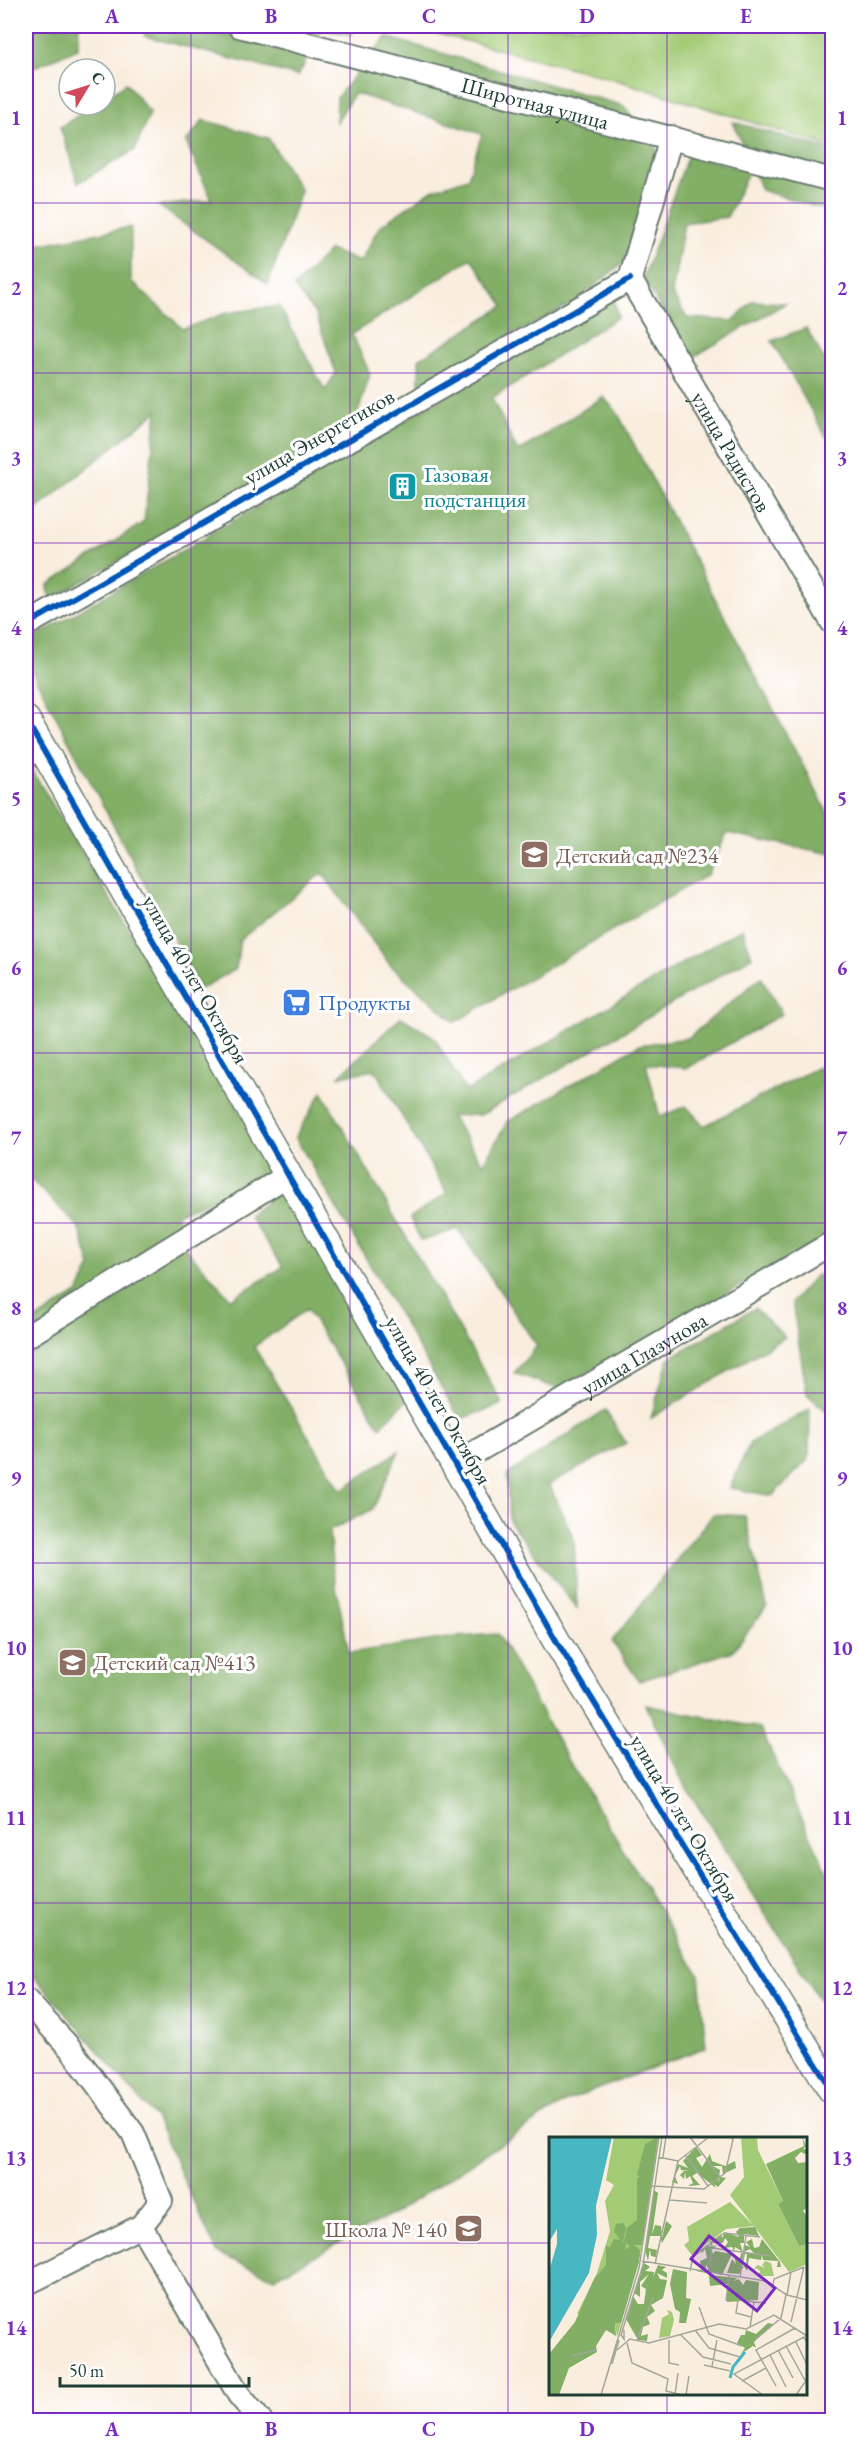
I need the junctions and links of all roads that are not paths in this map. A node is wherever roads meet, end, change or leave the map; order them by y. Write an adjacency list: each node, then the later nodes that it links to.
1 (239, 26): 2 (street, Широтная улица)
2 (671, 137): 3 (street, Широтная улица); 4 (street)
3 (832, 180)
4 (630, 279): 5 (street, улица Радистов); 6 (street, улица Энергетиков)
5 (832, 622)
6 (26, 625)
7 (26, 720): 8 (street, улица 40 лет Октября)
8 (288, 1175): 10 (street); 11 (street, улица 40 лет Октября)
9 (832, 1243): 11 (street, улица Глазунова)
10 (26, 1337)
11 (455, 1464): 13 (street, улица 40 лет Октября)
12 (26, 2003): 14 (street)
13 (832, 2090)
14 (141, 2226): 15 (street); 16 (street)
15 (26, 2284)
16 (260, 2421)

